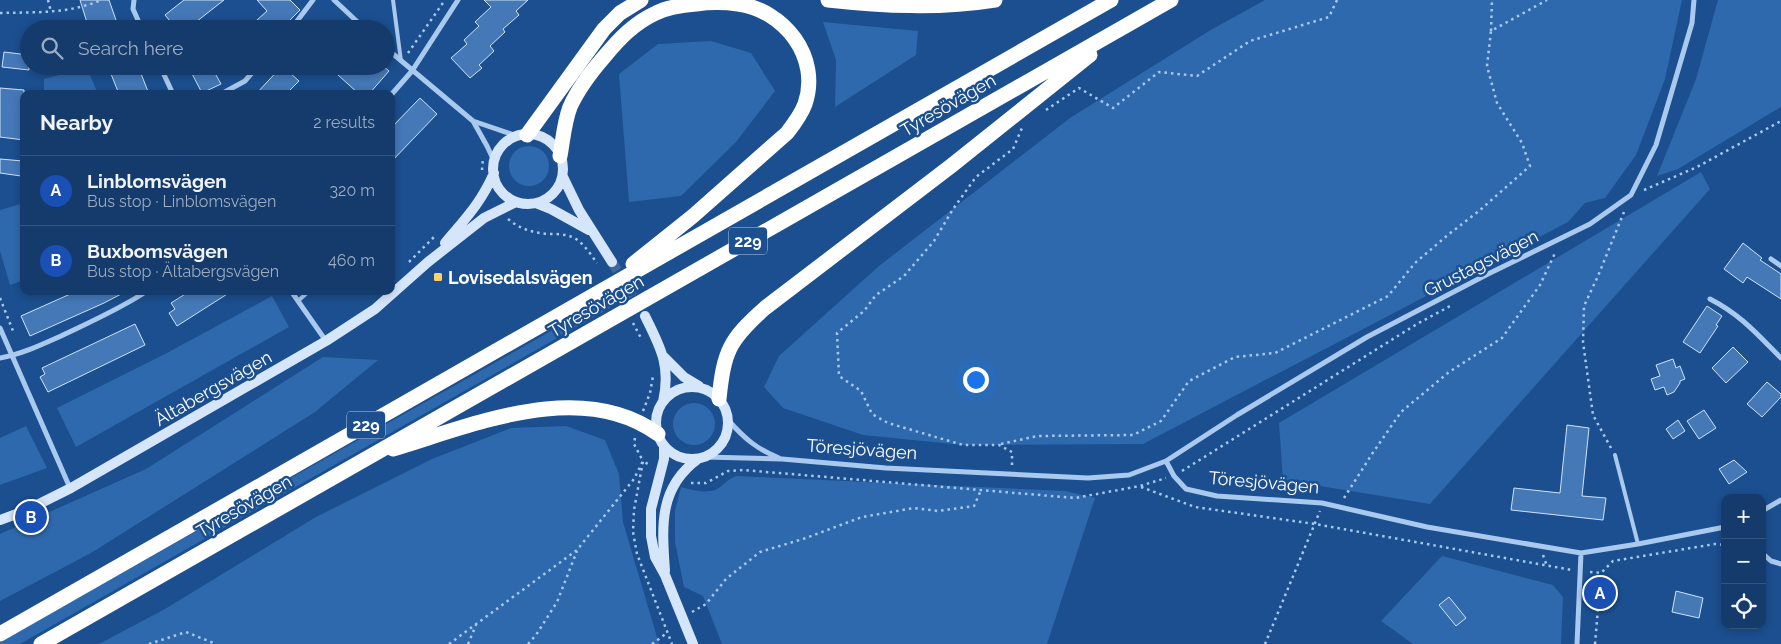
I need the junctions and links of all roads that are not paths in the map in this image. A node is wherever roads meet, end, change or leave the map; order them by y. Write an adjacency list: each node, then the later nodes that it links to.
1 (134, 0): 12 (street)
2 (314, 0): 13 (street)
3 (393, 0): 17 (lane)
4 (458, 0): 18 (street)
5 (641, 0): 25 (highway)
6 (828, 0): 7 (highway)
7 (995, 0)
8 (1111, 0): 38 (highway, Tyresövägen / 229)
9 (1171, 0): 15 (highway, Tyresövägen / 229)
10 (1694, 0): 61 (street, Grustagsvägen)
11 (336, 1): 14 (street)
12 (138, 20)
13 (298, 20)
14 (356, 20)
15 (1126, 25): 53 (highway); 58 (highway, Tyresövägen / 229)
16 (395, 56): 17 (street)
17 (401, 61): 18 (street)
18 (412, 70): 23 (street); 24 (street)
19 (164, 75): 21 (street)
20 (250, 75): 22 (street)
21 (171, 90)
22 (228, 90)
23 (395, 90)
24 (473, 121): 25 (street); 27 (street)
25 (522, 135): 26 (street); 27 (street)
26 (560, 156): 29 (street); 38 (highway)
27 (494, 161): 28 (street)
28 (494, 173): 30 (street); 34 (street, Ältabergsvägen)
29 (563, 177): 31 (street); 32 (street)
30 (516, 202): 31 (street); 34 (street, Ältabergsvägen)
31 (536, 204): 32 (street)
32 (591, 231): 35 (street)
33 (1771, 259): 36 (street)
34 (428, 262): 37 (street, Ältabergsvägen)
35 (612, 262)
36 (1781, 266)
37 (395, 291)
38 (597, 294): 72 (highway, Tyresövägen / 229)
39 (140, 295): 48 (street)
40 (293, 295): 44 (street)
41 (305, 295): 44 (lane)
42 (391, 295): 47 (street, Ältabergsvägen)
43 (1710, 299): 51 (street)
44 (298, 301): 47 (street)
45 (645, 316): 49 (street)
46 (0, 328): 48 (street)
47 (326, 341): 62 (street, Ältabergsvägen)
48 (12, 356): 50 (street); 62 (street)
49 (664, 357): 52 (street); 54 (street)
50 (0, 358)
51 (1781, 358)
52 (700, 386): 53 (street); 54 (street)
53 (719, 399): 55 (street)
54 (663, 402): 56 (street)
55 (729, 421): 59 (street); 60 (street, Töresjövägen)
56 (661, 441): 58 (highway); 59 (street); 71 (street)
57 (1615, 455): 67 (lane)
58 (369, 456): 73 (highway, Tyresövägen / 229)
59 (701, 458): 60 (street, Töresjövägen); 71 (street)
60 (782, 459): 61 (street, Töresjövägen)
61 (1166, 461): 68 (street, Töresjövägen)
62 (70, 488): 65 (street, Ältabergsvägen)
63 (1781, 500): 64 (street)
64 (1766, 509)
65 (0, 520)
66 (1721, 528): 67 (street, Töresjövägen)
67 (1638, 544): 68 (street, Töresjövägen)
68 (1581, 553): 75 (street)
69 (1766, 557): 70 (street)
70 (1781, 564)
71 (665, 575): 74 (street)
72 (0, 634)
73 (41, 644)
74 (693, 644)
75 (1577, 644)

